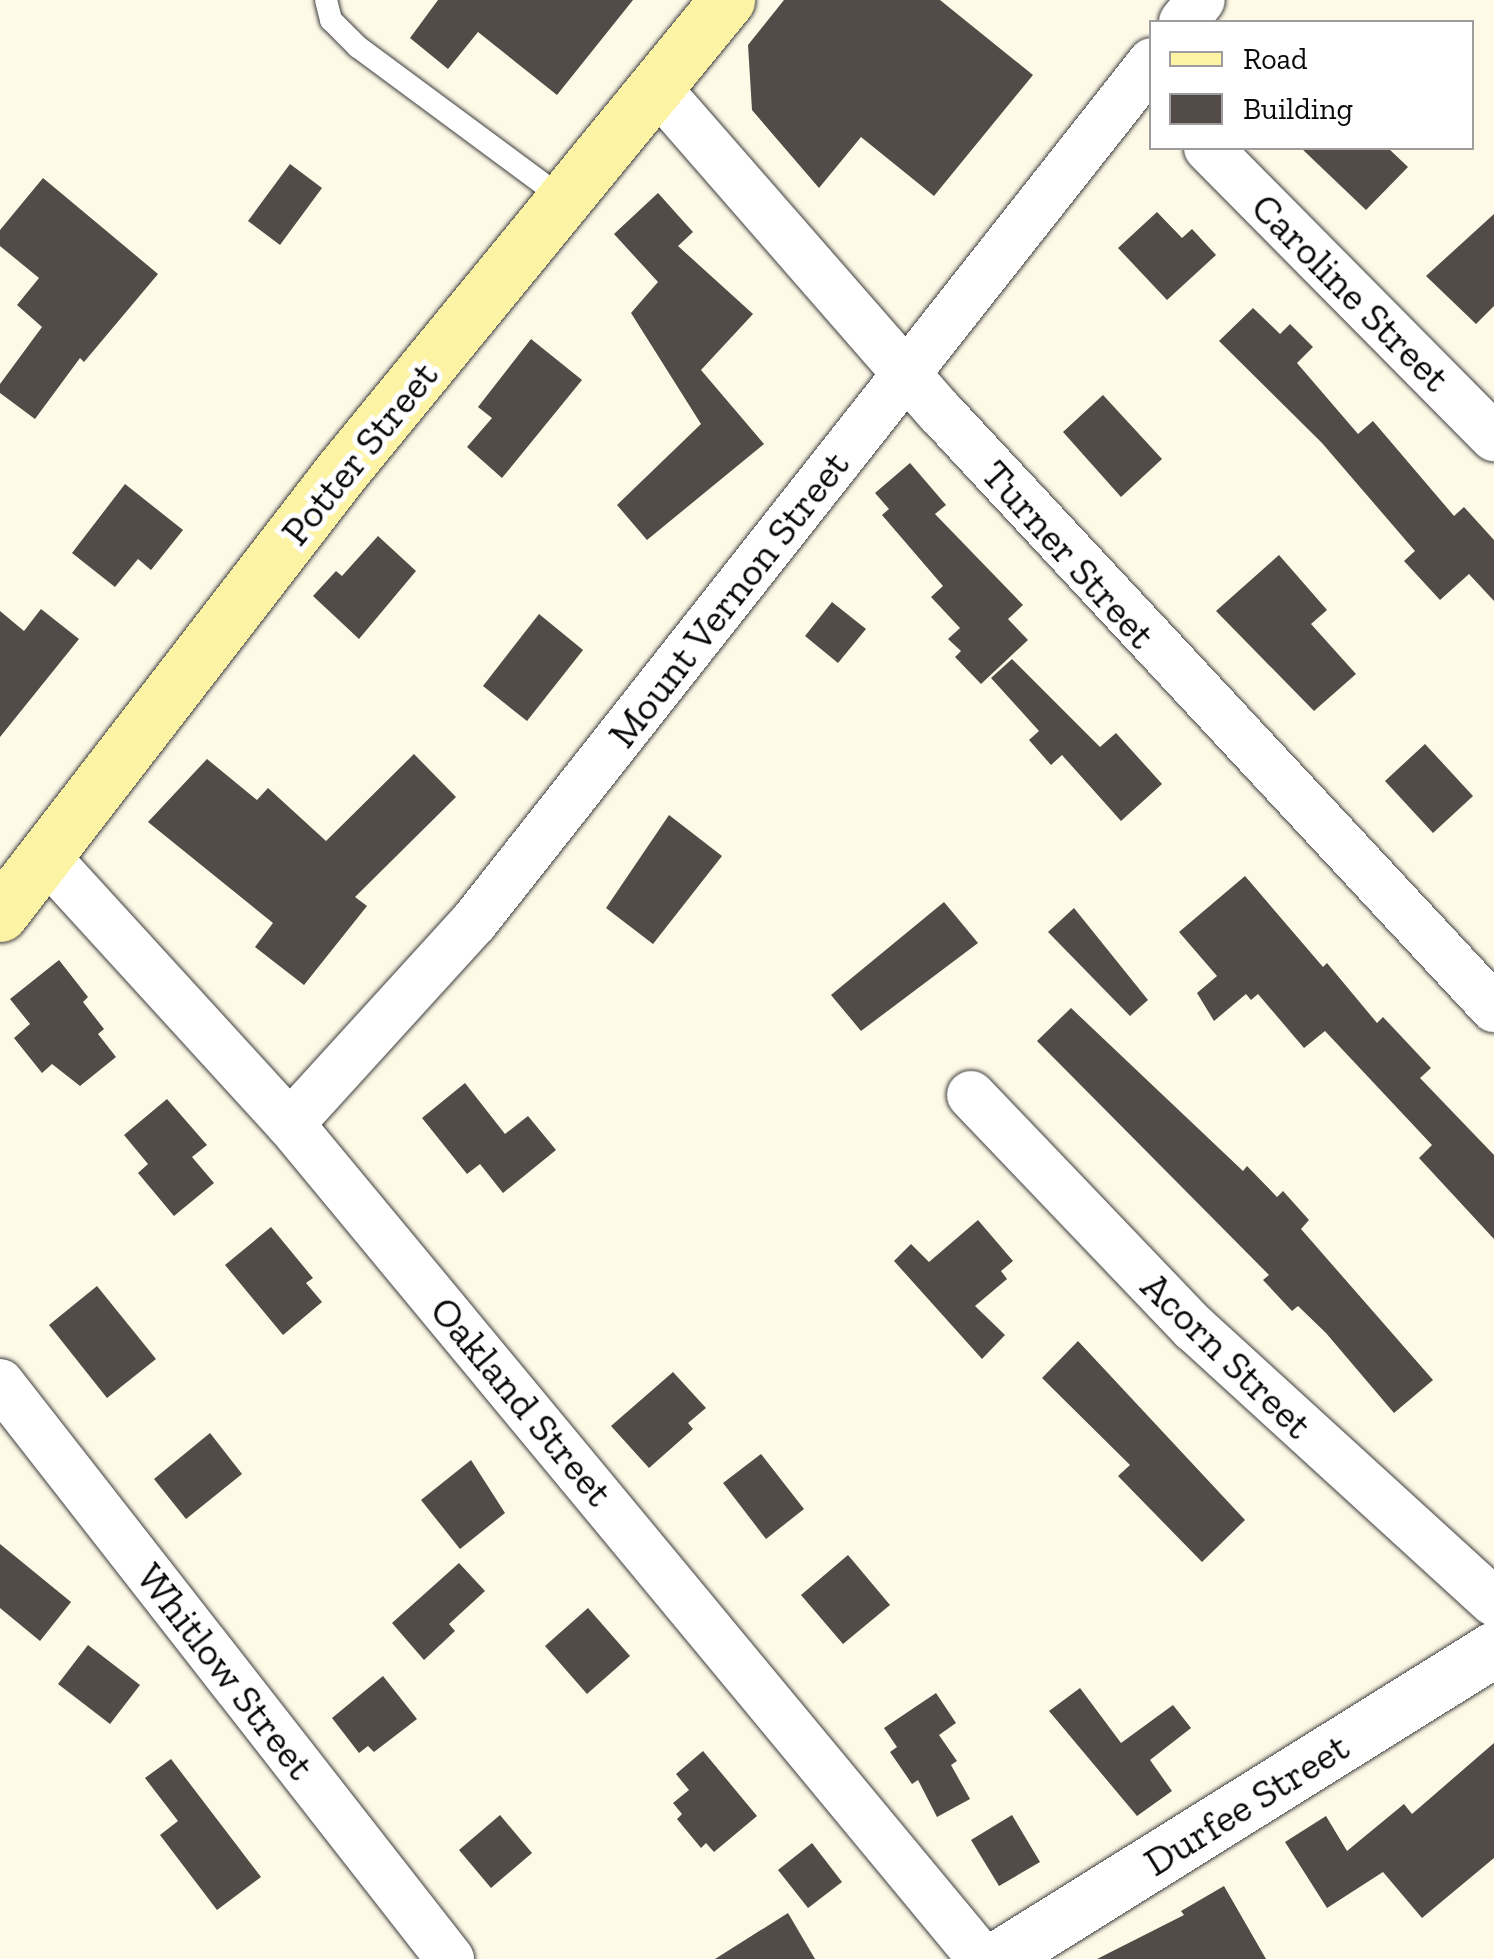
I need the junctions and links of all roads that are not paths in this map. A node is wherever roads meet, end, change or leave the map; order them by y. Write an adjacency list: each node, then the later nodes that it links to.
1 (326, 0): 8 (lane)
2 (727, 0): 6 (main road, Potter Street)
3 (1201, 0): 4 (street)
4 (1185, 20)
5 (1147, 77): 9 (street, Mount Vernon Street)
6 (657, 88): 8 (main road, Potter Street); 9 (street, Turner Street)
7 (1210, 150): 10 (street, Caroline Street)
8 (565, 200): 11 (main road, Potter Street)
9 (904, 372): 13 (street, Turner Street); 15 (street, Mount Vernon Street)
10 (1494, 437)
11 (46, 857): 12 (main road, Potter Street); 15 (street, Oakland Street)
12 (0, 914)
13 (1494, 1008)
14 (971, 1096): 17 (street, Acorn Street)
15 (290, 1124): 19 (street, Oakland Street)
16 (0, 1383): 20 (street, Whitlow Street)
17 (1494, 1602)
18 (1494, 1649): 19 (street, Durfee Street)
19 (999, 1958)
20 (450, 1959)

